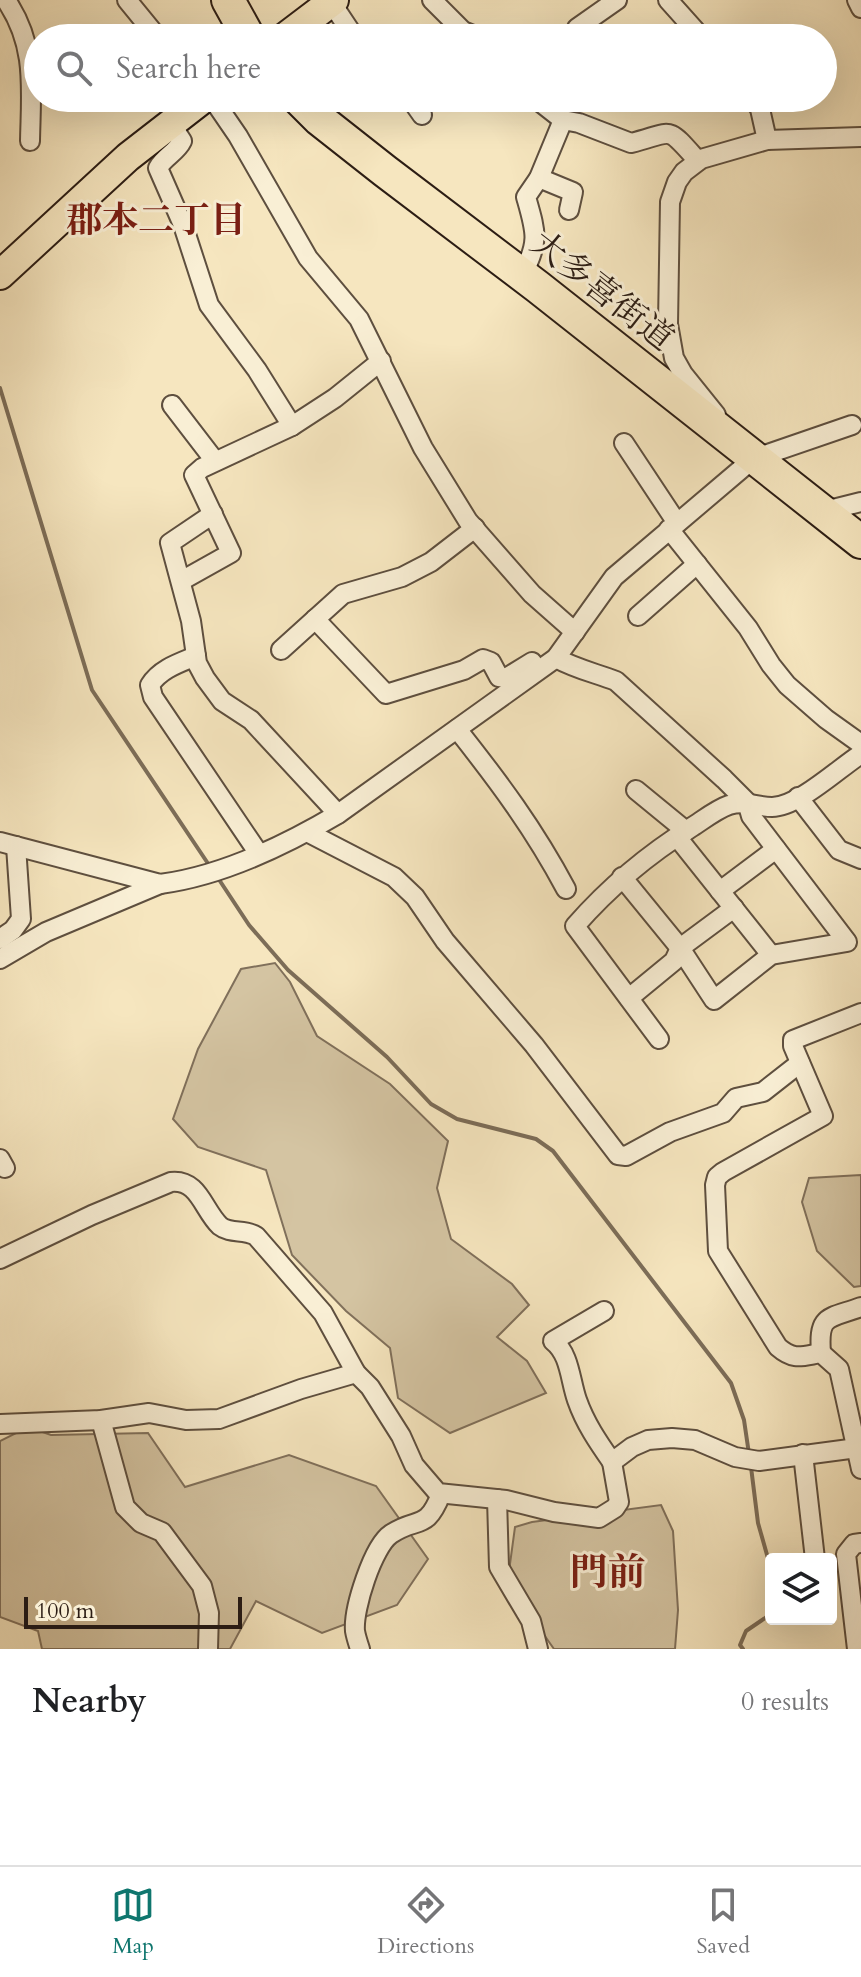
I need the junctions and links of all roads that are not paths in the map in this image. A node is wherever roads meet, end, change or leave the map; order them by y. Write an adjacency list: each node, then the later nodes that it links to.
1 (6, 0): 17 (street)
2 (127, 0): 10 (street)
3 (228, 0): 11 (highway)
4 (432, 0): 14 (street)
5 (617, 0): 15 (street)
6 (668, 0): 16 (street)
7 (857, 0): 9 (street)
8 (332, 1): 12 (main road); 13 (street)
9 (861, 8)
10 (147, 24)
11 (241, 24)
12 (302, 24)
13 (346, 24)
14 (456, 24)
15 (583, 24)
16 (689, 24)
17 (24, 38)
18 (30, 112): 30 (street)
19 (186, 112): 27 (main road)
20 (213, 112): 36 (street)
21 (312, 112): 35 (highway, 大多喜街道)
22 (420, 112): 25 (street)
23 (553, 112): 26 (street)
24 (761, 112): 29 (street)
25 (422, 115)
26 (563, 120): 31 (street); 32 (street)
27 (171, 124): 34 (main road); 39 (street)
28 (861, 137): 29 (street)
29 (767, 140): 31 (street)
30 (30, 141)
31 (698, 161): 41 (street)
32 (539, 178): 33 (street); 35 (street)
33 (569, 210)
34 (0, 273)
35 (522, 275): 41 (highway, 大多喜街道)
36 (381, 361): 39 (street); 47 (street)
37 (172, 405): 42 (street)
38 (852, 425): 41 (street)
39 (292, 426): 42 (street)
40 (624, 443): 46 (street)
41 (744, 452): 44 (highway, 大多喜街道); 46 (street)
42 (215, 461): 45 (street)
43 (861, 502): 44 (street)
44 (821, 512): 48 (highway, 大多喜街道)
45 (213, 514): 50 (street); 50 (street)
46 (673, 526): 49 (street); 53 (street)
47 (475, 528): 52 (street); 53 (street)
48 (861, 542)
49 (697, 564): 51 (street); 58 (street)
50 (181, 581): 55 (street)
51 (638, 616)
52 (315, 619): 53 (street); 54 (street)
53 (573, 631): 56 (street)
54 (281, 650)
55 (196, 656): 63 (street); 68 (street)
56 (556, 658): 57 (street); 62 (street)
57 (457, 729): 63 (street); 72 (street)
58 (861, 744)
59 (861, 754): 61 (street)
60 (636, 790): 65 (street)
61 (798, 797): 62 (street); 69 (street)
62 (747, 802): 65 (street); 67 (street)
63 (338, 814): 64 (street)
64 (307, 832): 68 (street); 82 (street)
65 (682, 834): 70 (street); 73 (street)
66 (8, 844): 71 (street); 75 (street)
67 (776, 849): 73 (street); 77 (street)
68 (259, 854): 71 (street)
69 (861, 859)
70 (622, 877): 76 (street); 79 (street)
71 (160, 884): 78 (street)
72 (566, 889)
73 (720, 891): 74 (street)
74 (734, 908): 76 (street); 77 (street)
75 (1, 938)
76 (680, 948): 77 (street); 79 (street)
77 (771, 955)
78 (0, 959)
79 (629, 998): 81 (street)
80 (861, 1013): 82 (street)
81 (659, 1039)
82 (800, 1063): 86 (street)
83 (0, 1259): 87 (street)
84 (861, 1307): 86 (street)
85 (604, 1311): 92 (street)
86 (821, 1353): 90 (street)
87 (356, 1373): 88 (street); 94 (street)
88 (101, 1420): 89 (street); 98 (street)
89 (0, 1424)
90 (857, 1438): 91 (street); 93 (street)
91 (803, 1454): 92 (street); 97 (street)
92 (612, 1462): 95 (street)
93 (861, 1469)
94 (441, 1494): 95 (street); 99 (street)
95 (497, 1499): 100 (street)
96 (861, 1543): 101 (street)
97 (814, 1553)
98 (208, 1649)
99 (360, 1649)
100 (538, 1649)
101 (857, 1649)

